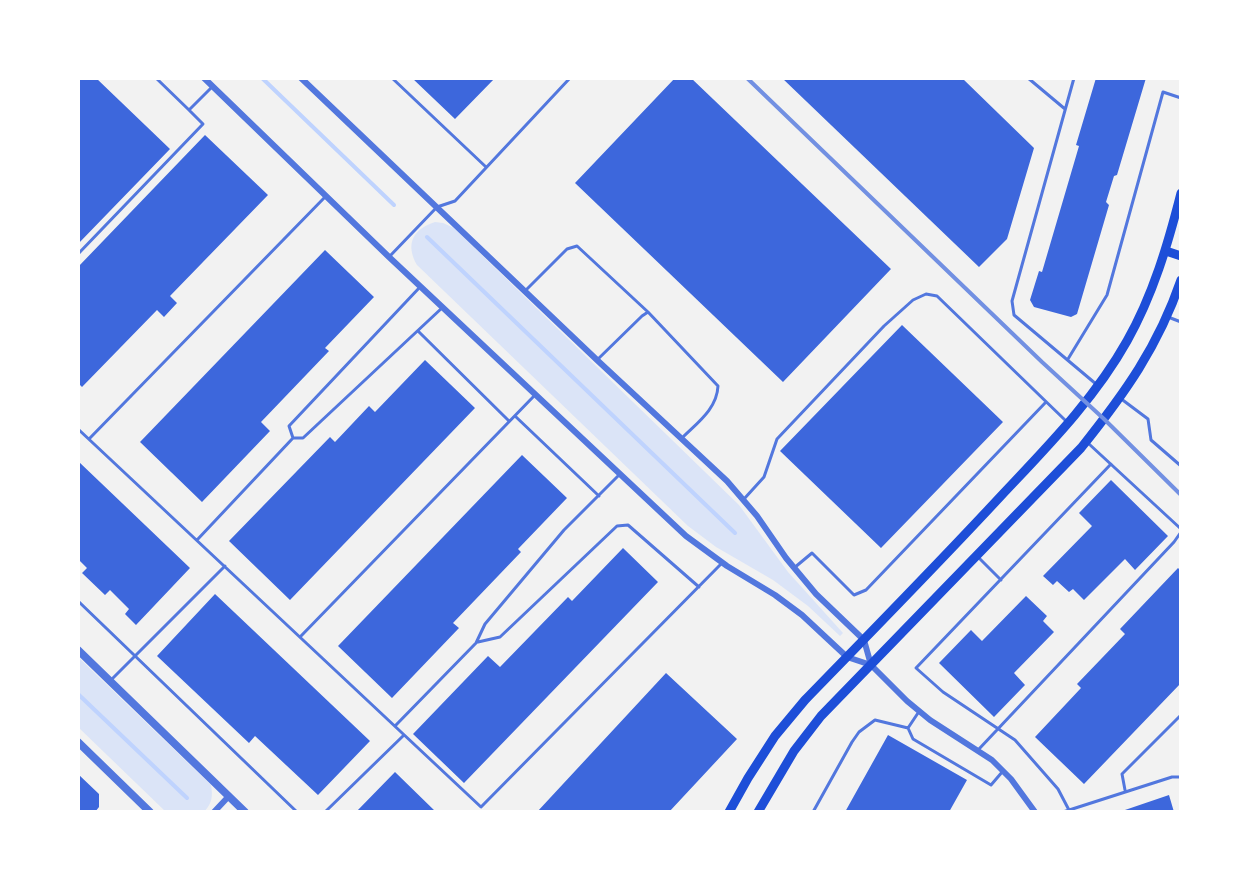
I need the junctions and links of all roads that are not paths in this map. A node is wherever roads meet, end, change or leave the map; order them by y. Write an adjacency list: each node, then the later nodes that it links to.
1 (156, 78): 11 (lane)
2 (204, 78): 8 (street)
3 (301, 78): 15 (street)
4 (392, 78): 12 (lane)
5 (570, 78): 12 (lane)
6 (1028, 78): 10 (lane)
7 (1074, 78): 10 (lane)
8 (213, 86): 11 (lane); 14 (street)
9 (1181, 98): 29 (lane)
10 (1065, 109): 29 (lane)
11 (189, 110): 17 (lane)
12 (486, 167): 15 (lane)
13 (1181, 193): 16 (main road)
14 (326, 196): 19 (street); 40 (lane)
15 (437, 207): 19 (lane); 22 (street)
16 (1166, 251): 18 (main road); 30 (main road)
17 (78, 254)
18 (1181, 256)
19 (389, 257): 21 (street)
20 (1181, 280): 25 (main road)
21 (420, 286): 23 (street); 38 (lane)
22 (526, 290): 24 (lane); 28 (street)
23 (443, 307): 27 (lane); 31 (street)
24 (648, 312): 28 (lane); 39 (lane)
25 (1168, 317): 26 (lane); 32 (main road)
26 (1181, 322)
27 (418, 331): 35 (lane); 38 (lane)
28 (597, 360): 39 (street)
29 (1068, 360): 30 (lane)
30 (1098, 385): 36 (main road)
31 (535, 395): 34 (lane); 44 (street)
32 (1120, 398): 41 (main road); 42 (lane)
33 (1046, 402): 36 (lane); 46 (lane); 52 (lane)
34 (515, 416): 35 (lane); 45 (lane)
35 (509, 421): 56 (lane)
36 (1068, 423): 57 (main road)
37 (78, 429): 40 (lane)
38 (293, 438): 48 (lane)
39 (682, 438): 46 (street)
40 (89, 439): 48 (lane)
41 (1086, 441): 43 (lane); 49 (main road)
42 (1180, 463)
43 (1111, 464): 47 (lane); 53 (lane)
44 (620, 474): 45 (lane); 50 (street)
45 (599, 496): 58 (lane)
46 (743, 500): 52 (street)
47 (1181, 531): 68 (lane)
48 (197, 540): 51 (lane)
49 (977, 557): 53 (lane); 62 (main road)
50 (722, 563): 54 (lane); 61 (street)
51 (225, 566): 56 (lane); 60 (lane)
52 (794, 568): 57 (street)
53 (1001, 580): 68 (lane)
54 (699, 587): 58 (lane); 76 (lane)
55 (78, 601): 60 (lane)
56 (300, 637): 66 (lane)
57 (864, 640): 61 (main road); 62 (street)
58 (476, 643): 66 (lane)
59 (78, 650): 63 (street)
60 (136, 655): 63 (lane); 81 (lane)
61 (847, 657): 62 (street); 84 (main road)
62 (871, 665): 64 (street); 85 (main road)
63 (110, 681): 75 (street)
64 (919, 711): 67 (lane); 71 (street)
65 (1181, 715): 74 (lane)
66 (395, 726): 69 (lane)
67 (908, 728): 72 (lane); 86 (lane)
68 (998, 729): 71 (lane); 77 (lane)
69 (404, 735): 76 (lane); 82 (lane)
70 (78, 742): 78 (street)
71 (978, 750): 72 (street)
72 (1003, 771): 87 (street)
73 (1181, 777): 74 (lane)
74 (1125, 792): 77 (lane)
75 (229, 796): 79 (street); 80 (street)
76 (481, 807): 83 (lane)
77 (1070, 811): 88 (lane)
78 (150, 812)
79 (214, 812)
80 (245, 812)
81 (297, 812)
82 (325, 812)
83 (485, 812)
84 (729, 812)
85 (758, 812)
86 (813, 812)
87 (1035, 812)
88 (1063, 812)

